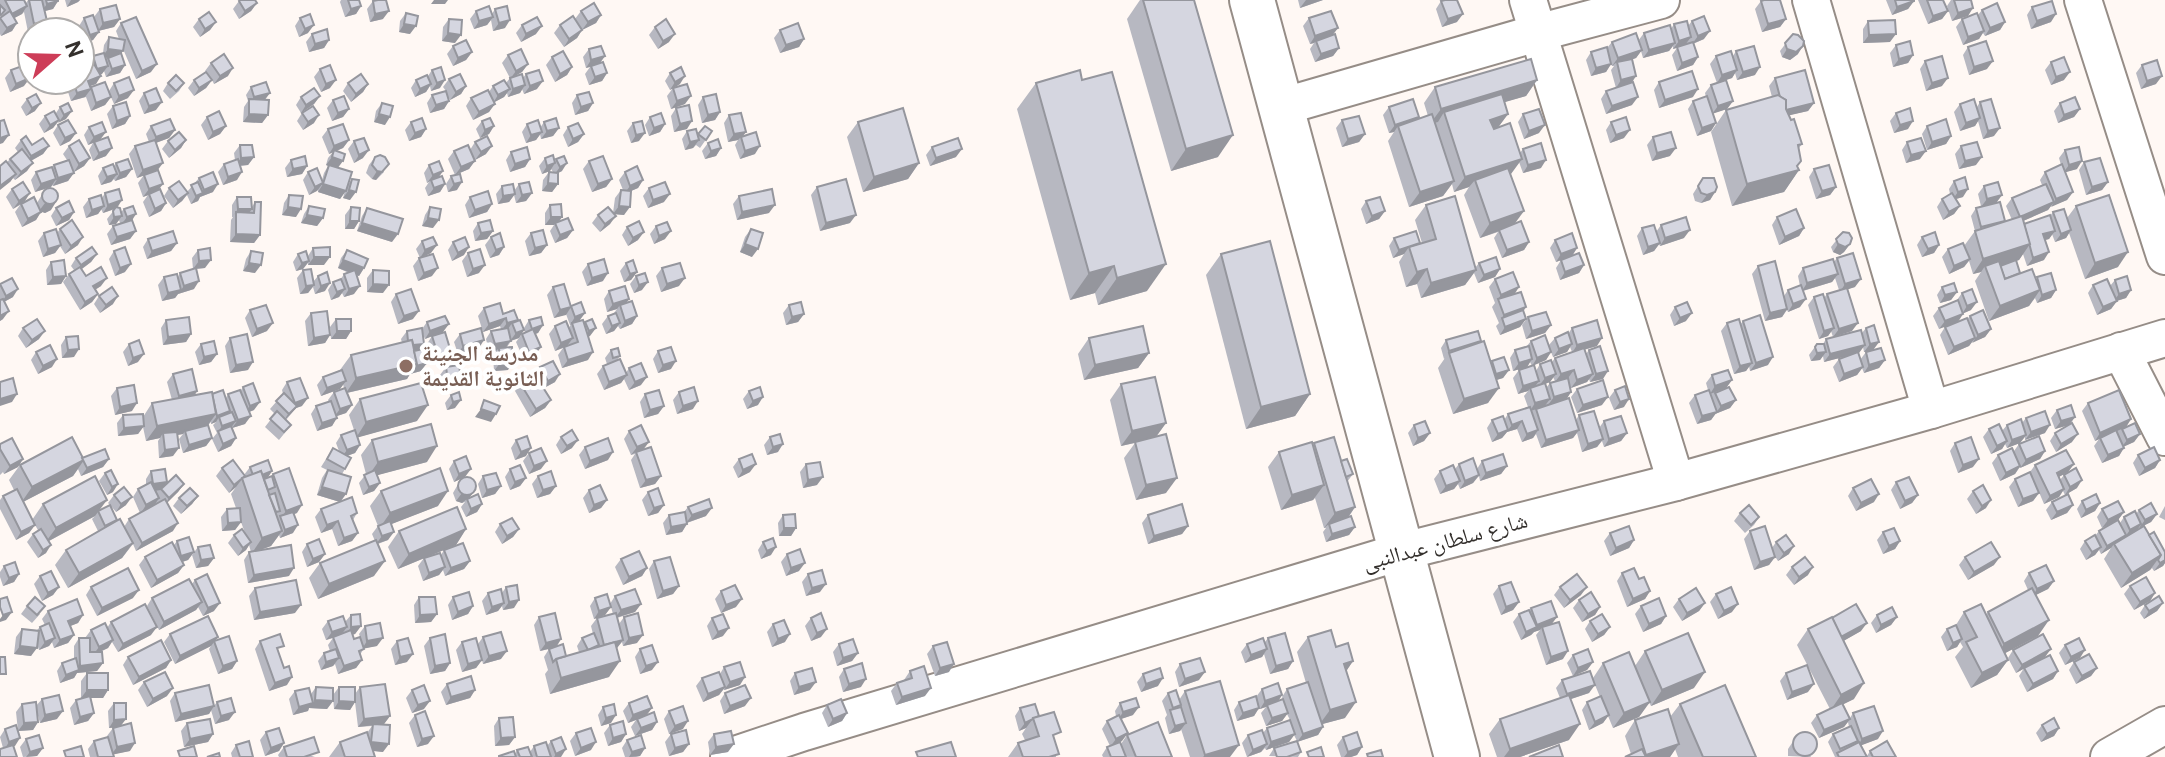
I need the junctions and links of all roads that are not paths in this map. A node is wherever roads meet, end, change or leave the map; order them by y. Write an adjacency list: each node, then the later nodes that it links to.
1 (1252, 0): 6 (street)
2 (1661, 0): 5 (street)
3 (1811, 0): 10 (street)
4 (2083, 0): 7 (street)
5 (1532, 16): 6 (street); 12 (street)
6 (1281, 107): 13 (street)
7 (2165, 256)
8 (2165, 338): 9 (street, شارع سلطان عبدالنبى)
9 (2121, 351): 10 (street, شارع سلطان عبدالنبى); 11 (street)
10 (1931, 410): 12 (street, شارع سلطان عبدالنبى)
11 (2165, 437)
12 (1676, 482): 13 (street, شارع سلطان عبدالنبى)
13 (1400, 552): 15 (street, شارع سلطان عبدالنبى); 17 (street)
14 (2165, 725): 18 (street)
15 (807, 744): 16 (street, شارع سلطان عبدالنبى)
16 (729, 757)
17 (1457, 757)
18 (2109, 757)

